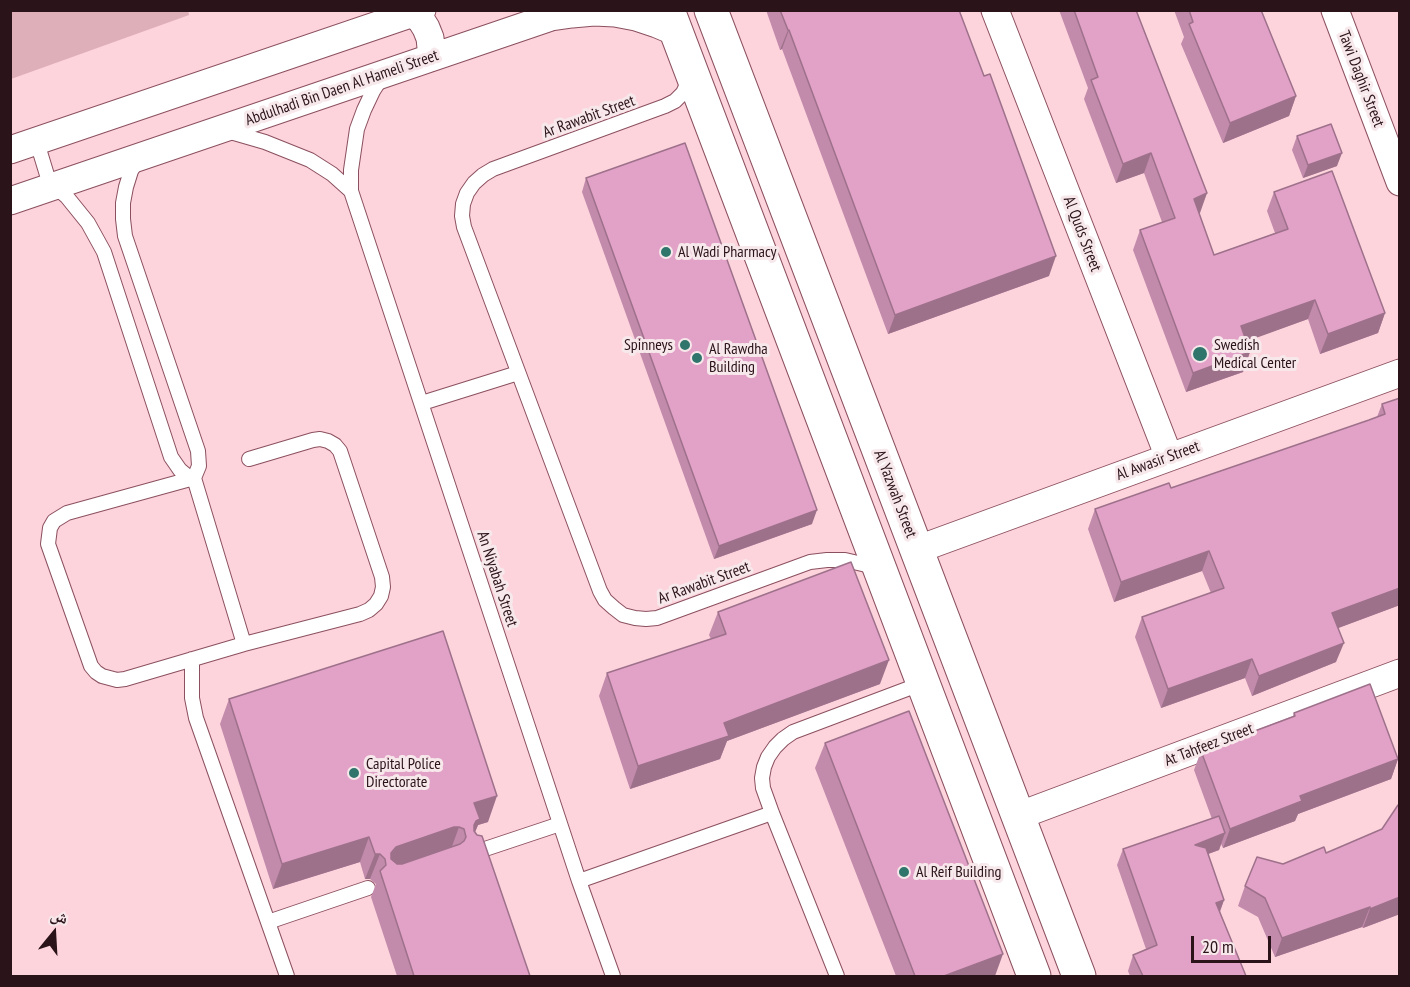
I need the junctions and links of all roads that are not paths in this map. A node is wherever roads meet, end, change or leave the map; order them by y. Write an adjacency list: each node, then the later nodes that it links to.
1 (711, 10): 25 (street, Al Yazwah Street)
2 (995, 10): 22 (street, Al Quds Street)
3 (1335, 10): 13 (street, Tawi Daghir Street)
4 (417, 12): 6 (street); 10 (street)
5 (672, 21): 6 (street, Abdulhadi Bin Daen Al Hameli Street); 7 (street)
6 (430, 58): 8 (street, Abdulhadi Bin Daen Al Hameli Street)
7 (692, 73): 17 (lane, Ar Rawabit Street); 26 (street)
8 (384, 74): 9 (street, Abdulhadi Bin Daen Al Hameli Street); 15 (lane, An Niyabah Street)
9 (220, 129): 12 (street, Abdulhadi Bin Daen Al Hameli Street); 15 (lane)
10 (40, 140): 11 (street); 14 (lane)
11 (10, 150)
12 (139, 157): 14 (street, Abdulhadi Bin Daen Al Hameli Street); 19 (lane)
13 (1400, 182)
14 (54, 186): 16 (street, Abdulhadi Bin Daen Al Hameli Street); 20 (lane)
15 (351, 191): 21 (lane, An Niyabah Street)
16 (10, 201)
17 (518, 373): 21 (lane); 26 (lane, Ar Rawabit Street)
18 (1400, 373): 22 (street, Al Awasir Street)
19 (177, 388): 20 (lane); 24 (lane)
20 (152, 397): 24 (lane)
21 (422, 403): 33 (lane, An Niyabah Street)
22 (1169, 457): 25 (street, Al Awasir Street)
23 (249, 459): 27 (lane)
24 (194, 478): 27 (lane); 28 (lane)
25 (916, 550): 32 (street, Al Yazwah Street)
26 (879, 569): 30 (street)
27 (244, 644): 28 (lane)
28 (192, 659): 37 (lane)
29 (1400, 673): 32 (street, At Tahfeez Street)
30 (923, 683): 31 (lane); 41 (street)
31 (772, 813): 35 (lane); 40 (lane)
32 (1018, 816): 42 (street, Al Yazwah Street)
33 (560, 824): 34 (lane); 35 (lane, An Niyabah Street)
34 (478, 855)
35 (579, 881): 39 (lane, An Niyabah Street)
36 (368, 888): 37 (lane)
37 (268, 922): 38 (lane)
38 (287, 976)
39 (613, 976)
40 (837, 976)
41 (1034, 976)
42 (1079, 976)

